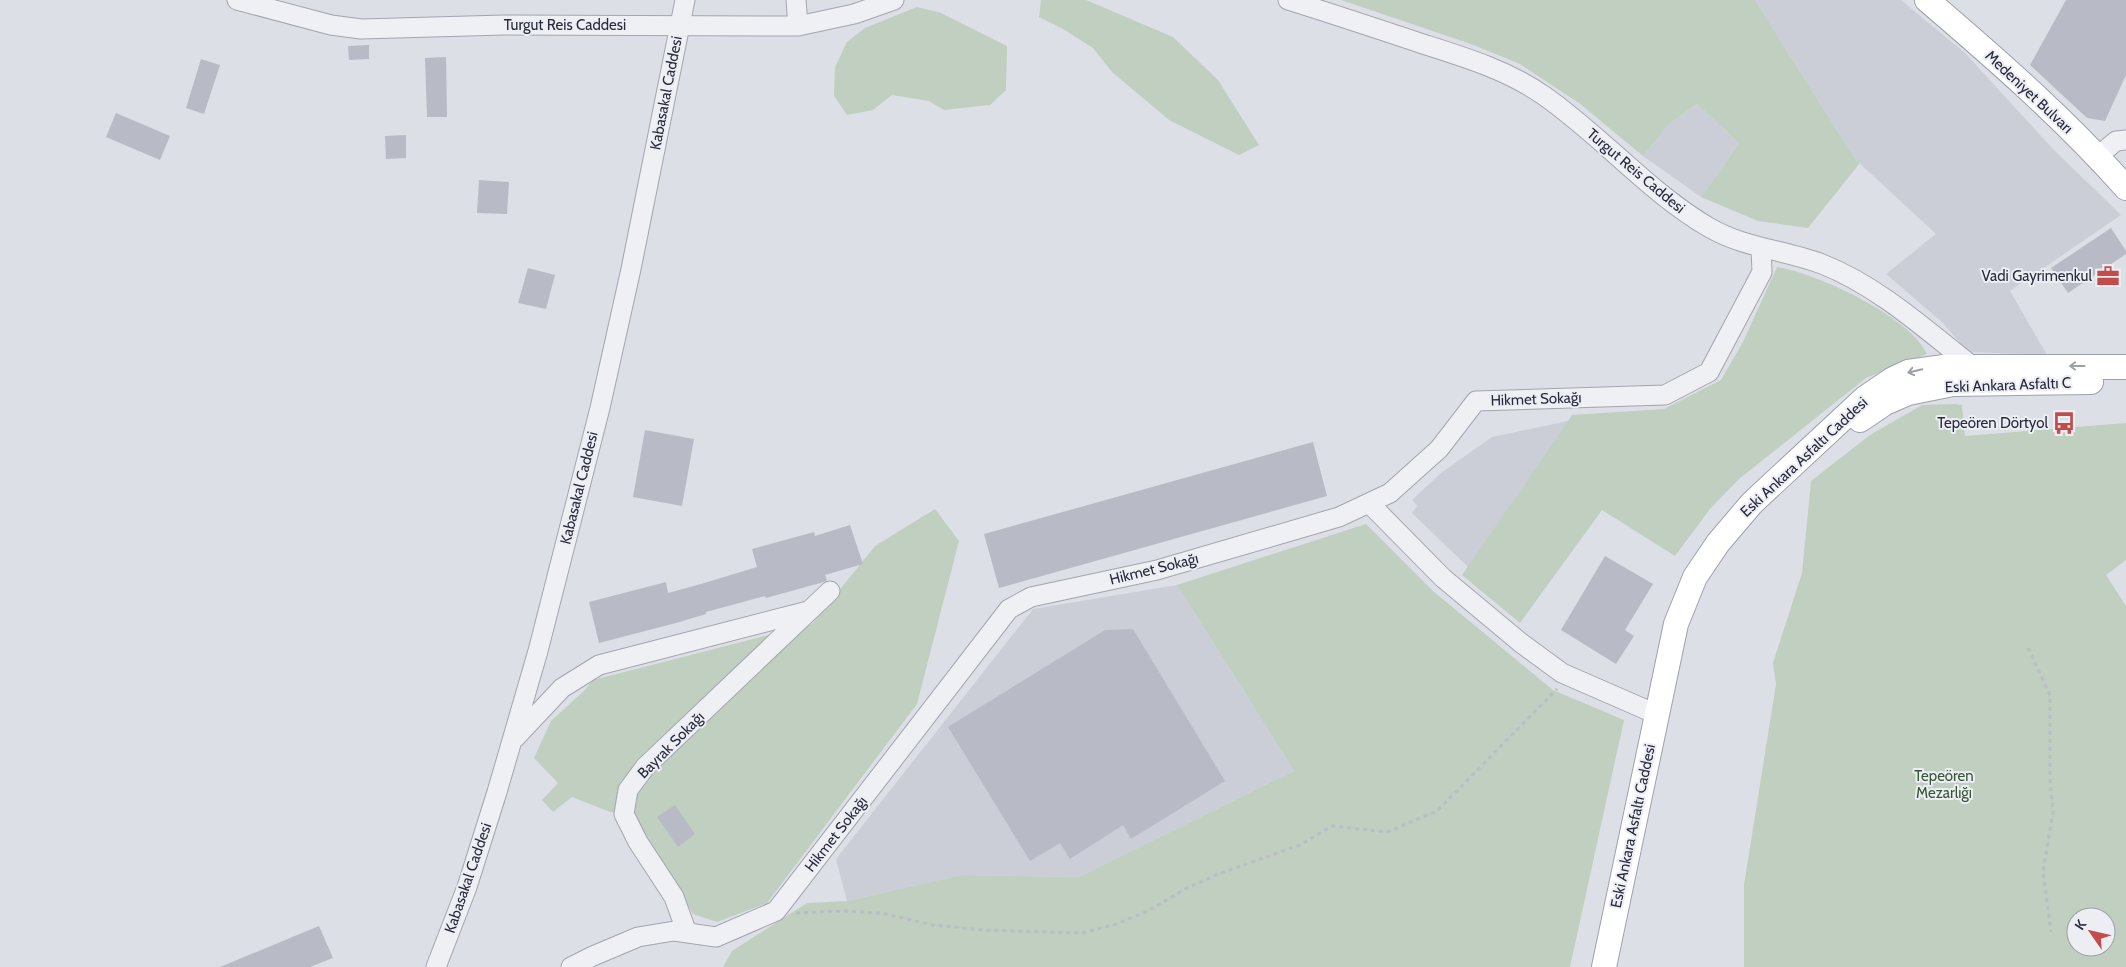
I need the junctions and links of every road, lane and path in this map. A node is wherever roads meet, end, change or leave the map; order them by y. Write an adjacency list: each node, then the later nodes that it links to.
1 (237, 0): 7 (street, Turgut Reis Caddesi)
2 (685, 0): 7 (street, Kabasakal Caddesi)
3 (796, 0): 8 (street)
4 (892, 0): 8 (street, Turgut Reis Caddesi)
5 (1288, 0): 13 (street, Turgut Reis Caddesi)
6 (1927, 0): 11 (main road, Medeniyet Bulvarı)
7 (680, 25): 8 (street, Turgut Reis Caddesi); 24 (street, Kabasakal Caddesi)
8 (798, 26)
9 (2126, 125): 10 (street)
10 (2121, 140): 11 (street)
11 (2098, 156): 12 (main road, Medeniyet Bulvarı)
12 (2126, 188)
13 (1761, 249): 14 (street, Turgut Reis Caddesi); 18 (street, Hikmet Sokağı)
14 (1972, 366): 15 (main road, Eski Ankara Asfaltı Caddesi, one-way to 14); 17 (main road, Eski Ankara Asfaltı Caddesi, one-way to 17)
15 (2126, 366)
16 (2126, 382): 17 (main road, Eski Ankara Asfaltı C)
17 (1792, 465): 23 (main road, Eski Ankara Asfaltı Caddesi)
18 (1369, 503): 22 (street); 25 (street, Hikmet Sokağı)
19 (830, 591): 20 (street, Bayrak Sokağı)
20 (810, 611): 24 (street); 27 (street, Bayrak Sokağı)
21 (2028, 648): 26 (path)
22 (1569, 676): 23 (street); 25 (path)
23 (1656, 714): 30 (main road, Eski Ankara Asfaltı Caddesi)
24 (512, 741): 28 (street, Kabasakal Caddesi)
25 (769, 914): 27 (street, Hikmet Sokağı)
26 (2051, 932)
27 (686, 933): 29 (street, Hikmet Sokağı)
28 (436, 967)
29 (571, 967)
30 (1604, 967)

